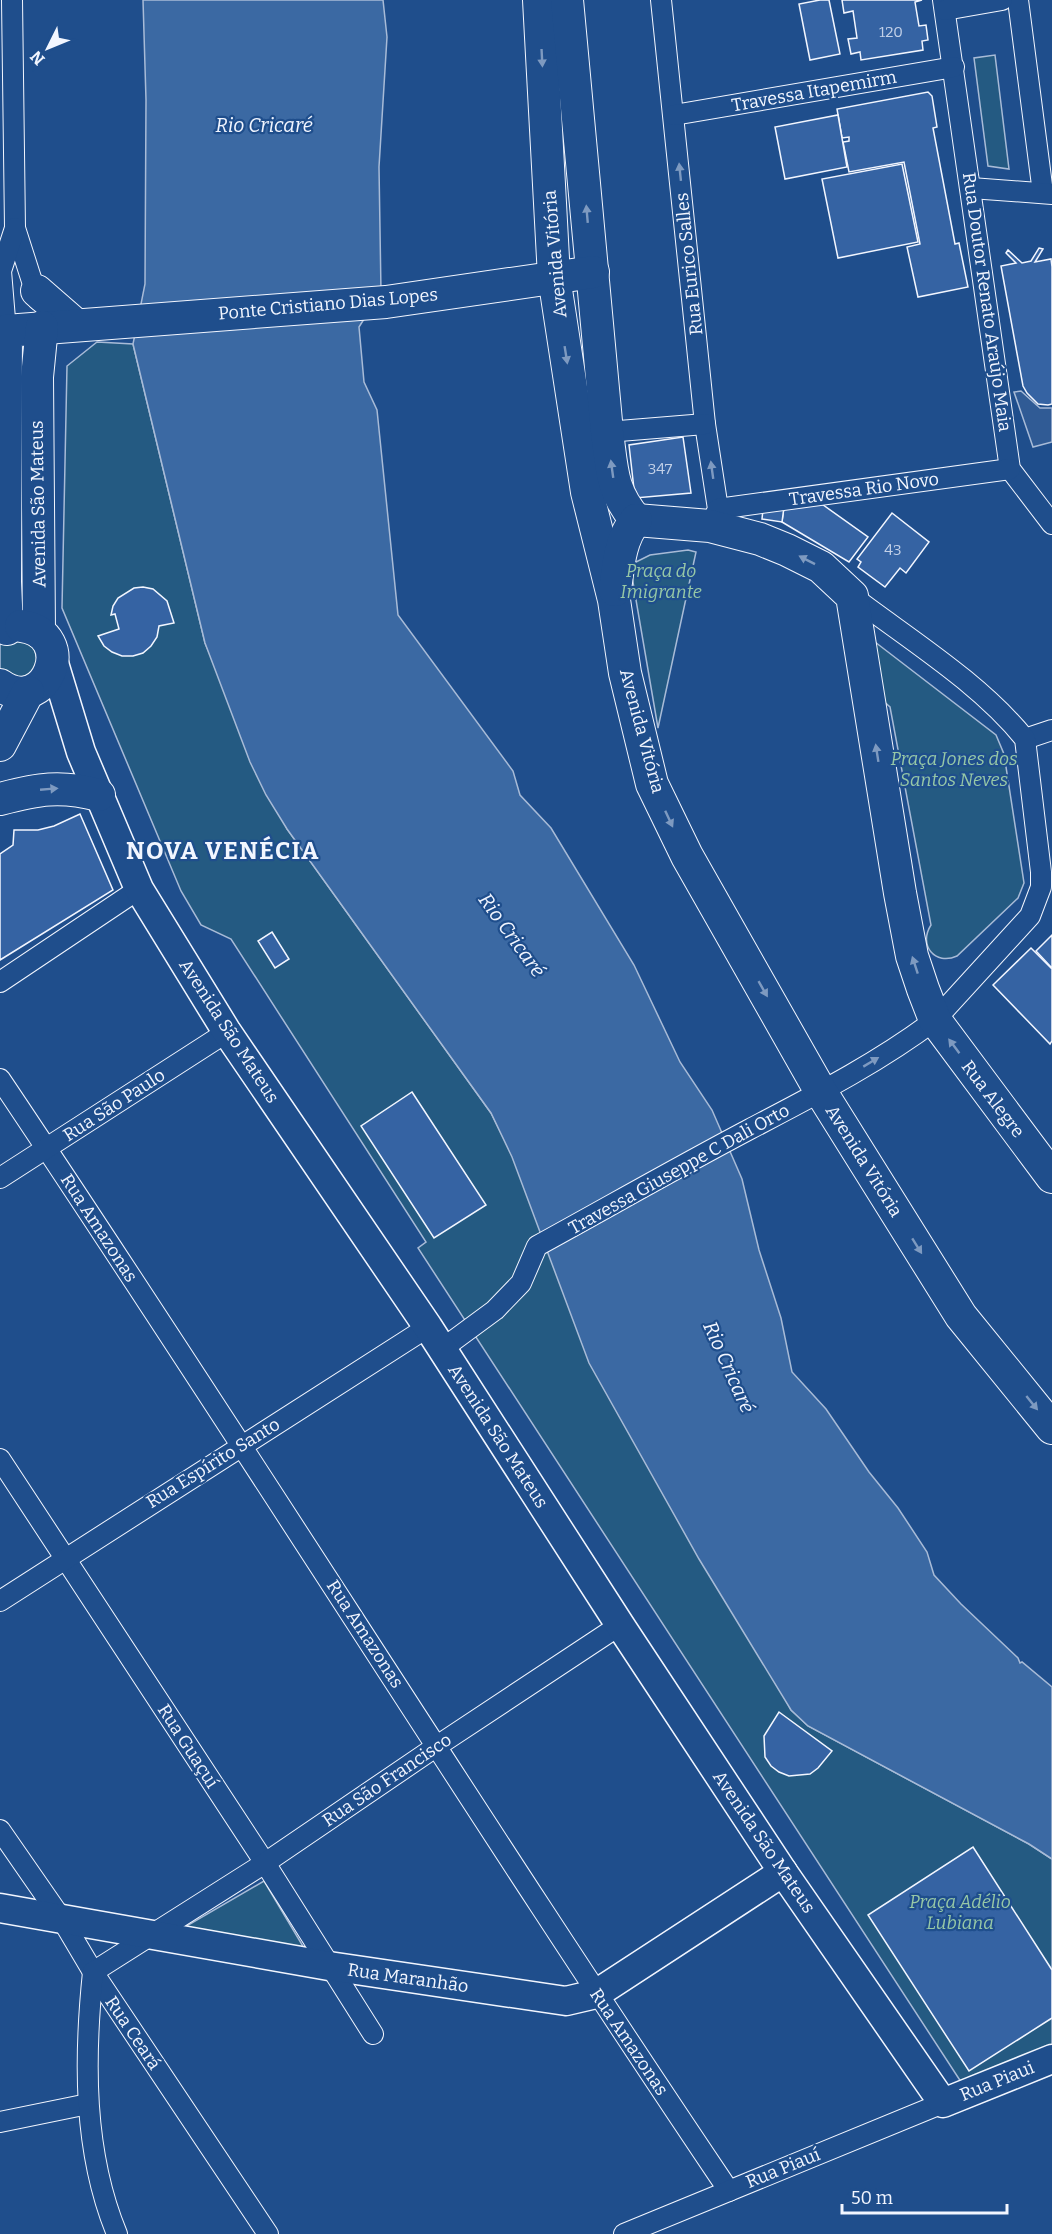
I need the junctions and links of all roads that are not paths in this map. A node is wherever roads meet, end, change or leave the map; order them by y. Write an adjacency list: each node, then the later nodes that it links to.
1 (12, 0): 8 (street, Avenida São Mateus)
2 (539, 0): 16 (main road, Avenida Vitória, one-way to 16)
3 (567, 0): 15 (main road, Avenida Vitória, one-way to 3)
4 (660, 0): 10 (street, Rua Eurico Salles)
5 (1002, 0): 7 (street)
6 (1018, 0): 12 (street)
7 (944, 5): 9 (street, Rua Doutor Renato Araújo Maia)
8 (7, 33): 13 (street, Avenida São Mateus)
9 (954, 67): 10 (street, Travessa Itapemirm); 11 (street, Rua Doutor Renato Araújo Maia)
10 (674, 115): 22 (street, Rua Eurico Salles, one-way to 10)
11 (971, 188): 12 (street); 24 (street, Rua Doutor Renato Araújo Maia)
12 (1047, 194)
13 (15, 228): 14 (street, Avenida São Mateus); 17 (street, Avenida São Mateus)
14 (0, 271): 20 (street, Avenida São Mateus)
15 (593, 272): 16 (main road, Ponte Cristiano Dias Lopes); 23 (main road, Avenida Vitória)
16 (554, 277): 18 (main road, Ponte Cristiano Dias Lopes); 29 (main road, Avenida Vitória, one-way to 29)
17 (37, 291): 18 (main road); 19 (street, Avenida São Mateus)
18 (89, 324): 19 (main road, Ponte Cristiano Dias Lopes); 21 (main road)
19 (42, 327): 20 (main road, Ponte Cristiano Dias Lopes); 21 (main road, Avenida São Mateus)
20 (3, 331): 30 (main road, Avenida São Mateus)
21 (37, 377): 31 (main road, Avenida São Mateus)
22 (705, 424): 23 (street); 25 (street, Rua Eurico Salles, one-way to 22)
23 (607, 432): 26 (main road, Avenida Vitória, one-way to 23)
24 (1010, 469): 25 (street, Travessa Rio Novo); 27 (street, Rua Doutor Renato Araújo Maia)
25 (714, 517): 26 (main road); 28 (main road, one-way to 25)
26 (636, 520): 29 (main road)
27 (1052, 524)
28 (852, 596): 35 (street); 42 (main road, Rua Alegre, one-way to 28)
29 (614, 600): 45 (main road, Avenida Vitória, one-way to 45)
30 (4, 631): 31 (main road)
31 (39, 632): 32 (main road)
32 (53, 660): 33 (main road); 37 (street, Avenida São Mateus)
33 (22, 688): 36 (main road); 37 (street, Avenida São Mateus)
34 (1052, 730): 35 (street)
35 (1025, 739): 42 (street, Travessa Giuseppe C Dali Orto)
36 (0, 745)
37 (81, 753): 38 (street, Avenida São Mateus)
38 (99, 795): 39 (main road, one-way to 38); 40 (street, Avenida São Mateus)
39 (0, 799)
40 (139, 889): 41 (street); 43 (street, Avenida São Mateus)
41 (0, 982)
42 (935, 1020): 45 (street, Travessa Giuseppe C Dali Orto, one-way to 42); 47 (main road, Rua Alegre, one-way to 42)
43 (227, 1032): 46 (street, Rua São Paulo); 50 (street, Avenida São Mateus)
44 (0, 1078): 46 (street, Rua Amazonas)
45 (821, 1092): 49 (street, Travessa Giuseppe C Dali Orto); 51 (main road, Avenida Vitória, one-way to 51)
46 (47, 1148): 48 (street, Rua São Paulo); 52 (street, Rua Amazonas)
47 (1052, 1177)
48 (0, 1178)
49 (537, 1246): 50 (street, Rua Espírito Santo)
50 (435, 1338): 52 (street, Rua Espírito Santo); 56 (street, Avenida São Mateus)
51 (1052, 1428)
52 (243, 1445): 54 (street, Rua Espírito Santo); 57 (street, Rua Amazonas)
53 (0, 1459): 54 (street, Rua Guaçuí)
54 (64, 1558): 55 (street, Rua Espírito Santo); 59 (street, Rua Guaçuí)
55 (0, 1601)
56 (620, 1626): 57 (street, Rua São Francisco); 60 (street, Avenida São Mateus)
57 (437, 1746): 59 (street, Rua São Francisco); 66 (street, Rua Amazonas)
58 (0, 1830): 62 (street, Rua Ceará)
59 (265, 1863): 63 (street, Rua São Francisco); 64 (street, Rua Guaçuí)
60 (783, 1872): 66 (street, Rua Maranhão); 69 (street, Avenida São Mateus)
61 (0, 1908): 62 (street, Rua Maranhão)
62 (61, 1918): 63 (street, Rua Maranhão); 65 (street, Rua Ceará)
63 (153, 1934): 64 (street, Rua Maranhão); 65 (street, Rua São Francisco)
64 (329, 1966): 66 (street, Rua Maranhão); 67 (street, Rua Guaçuí)
65 (93, 1972): 70 (street); 74 (street, Rua Ceará)
66 (596, 1994): 72 (street, Rua Amazonas)
67 (373, 2034)
68 (1052, 2059): 69 (street, Rua Piaui)
69 (943, 2103): 72 (street, Rua Piauí)
70 (88, 2104): 71 (street); 73 (street)
71 (0, 2122)
72 (729, 2191): 75 (street, Rua Piauí)
73 (117, 2234)
74 (268, 2234)
75 (624, 2234)

